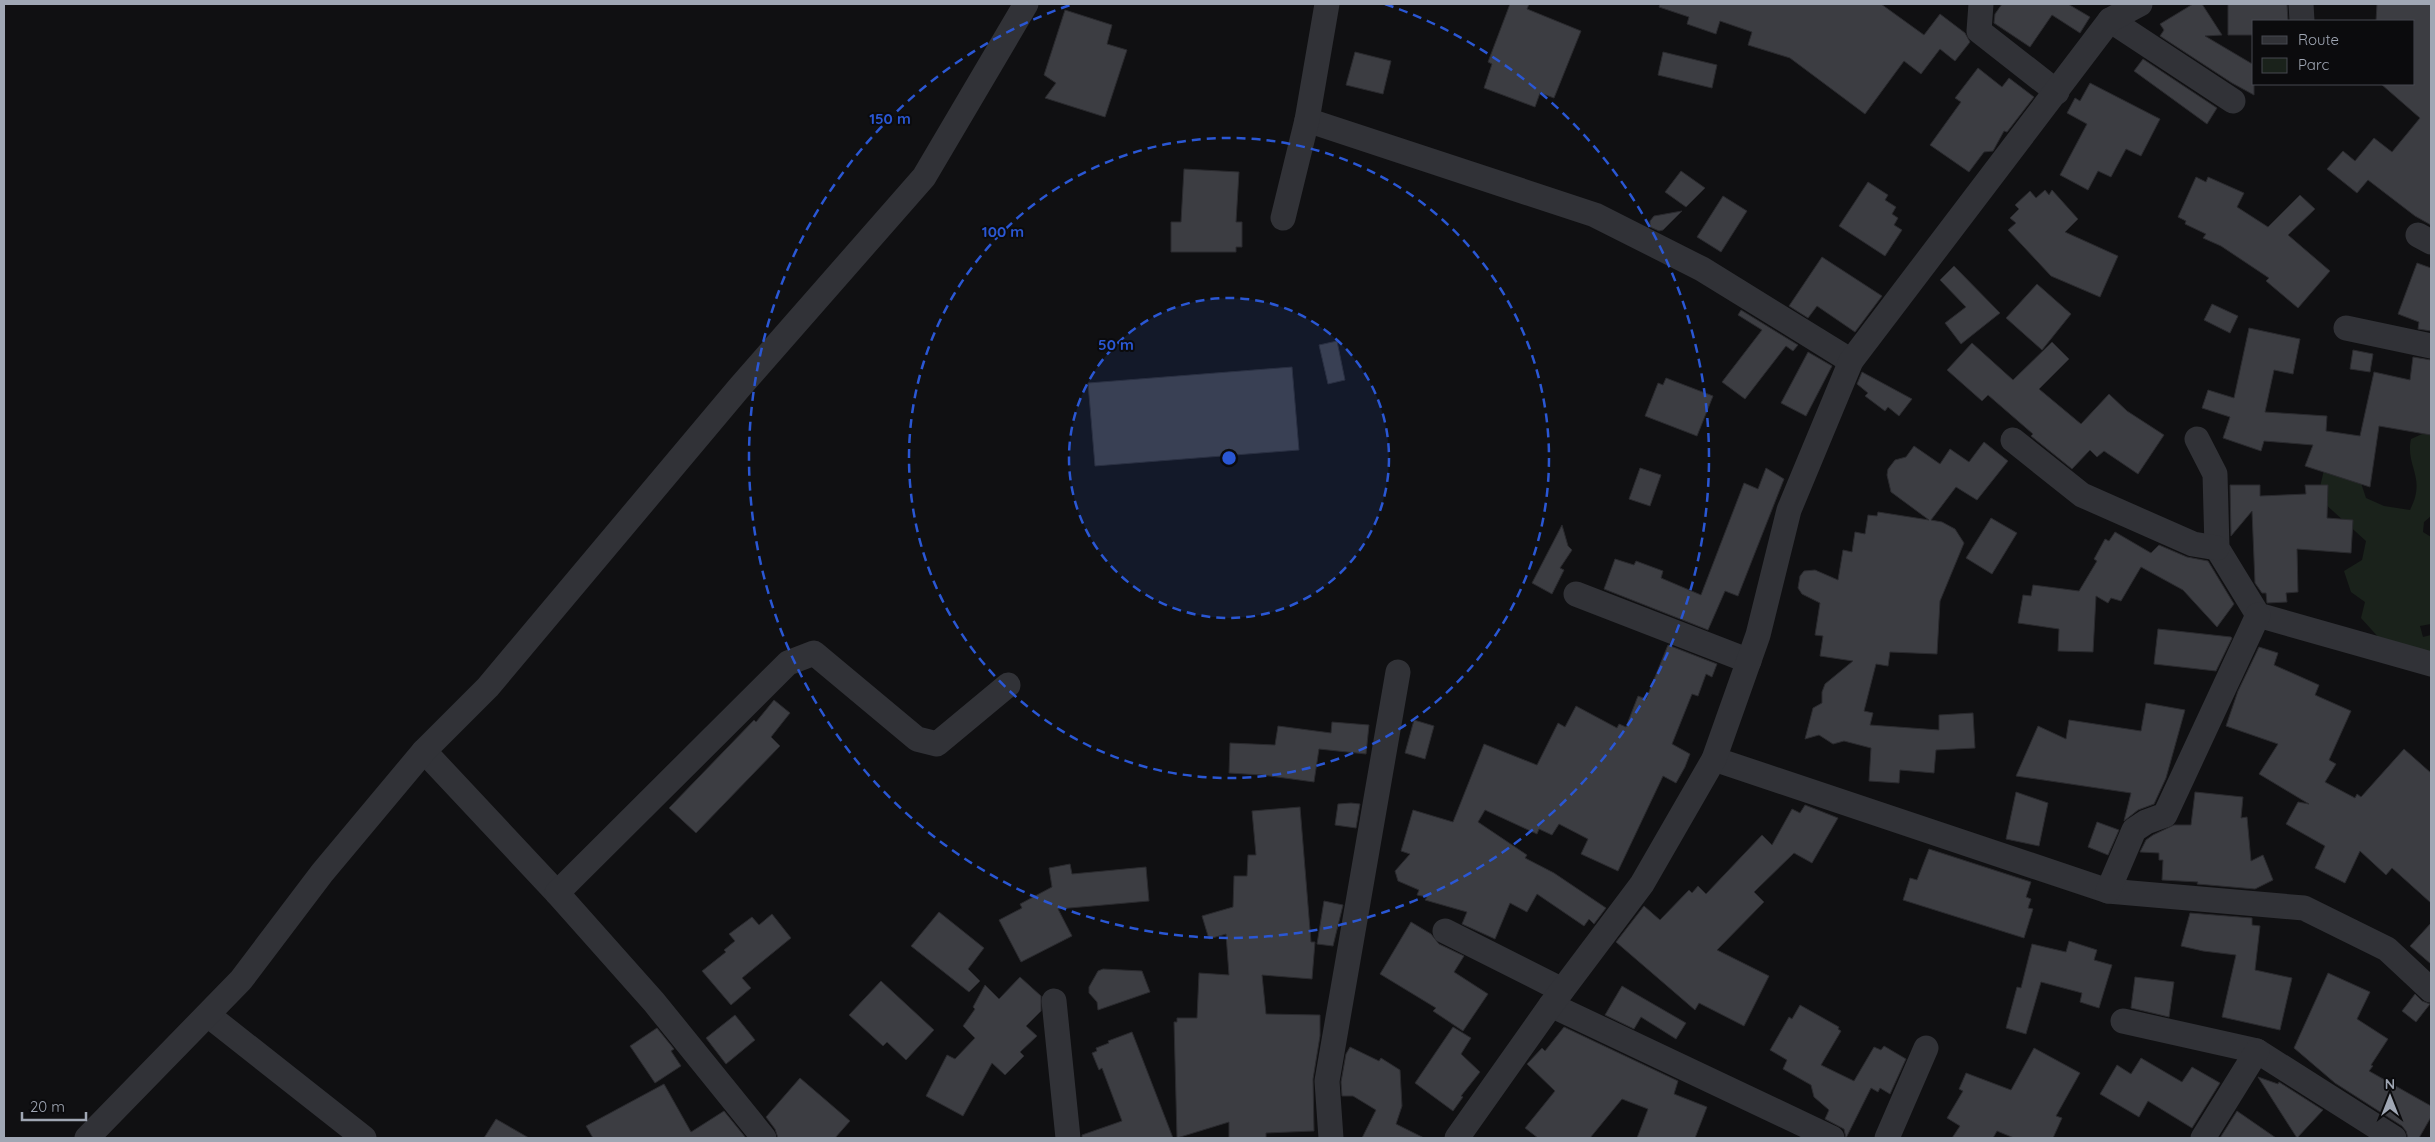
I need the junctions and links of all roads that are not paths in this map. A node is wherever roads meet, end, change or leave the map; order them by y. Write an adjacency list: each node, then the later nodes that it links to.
1 (1026, 4): 24 (street)
2 (1327, 4): 10 (street)
3 (1981, 4): 8 (street)
4 (2140, 4): 6 (street)
5 (2301, 4): 7 (street)
6 (2110, 20): 8 (street); 9 (street)
7 (2302, 20)
8 (2057, 92): 14 (street)
9 (2233, 101)
10 (1307, 120): 11 (street); 14 (street)
11 (1283, 218)
12 (2346, 328): 13 (street)
13 (2431, 346)
14 (1851, 361): 20 (street)
15 (2197, 439): 17 (street)
16 (2013, 440): 17 (street)
17 (2217, 548): 19 (street)
18 (1576, 594): 20 (street)
19 (2258, 615): 21 (street); 26 (street)
20 (1749, 661): 25 (street)
21 (2431, 664)
22 (1398, 672): 40 (street)
23 (1008, 685): 27 (street)
24 (424, 751): 27 (street); 32 (street)
25 (1714, 759): 26 (street); 30 (street)
26 (2108, 891): 29 (street)
27 (557, 892): 38 (street)
28 (1444, 931): 30 (street)
29 (2431, 990)
30 (1557, 998): 41 (street); 42 (street)
31 (1054, 1000): 39 (street)
32 (208, 1015): 36 (street); 37 (street)
33 (2123, 1021): 35 (street)
34 (1926, 1048): 43 (street)
35 (2257, 1052): 44 (street); 45 (street)
36 (87, 1138)
37 (364, 1138)
38 (764, 1138)
39 (1068, 1138)
40 (1331, 1138)
41 (1457, 1138)
42 (1832, 1138)
43 (1887, 1138)
44 (2203, 1138)
45 (2394, 1138)

